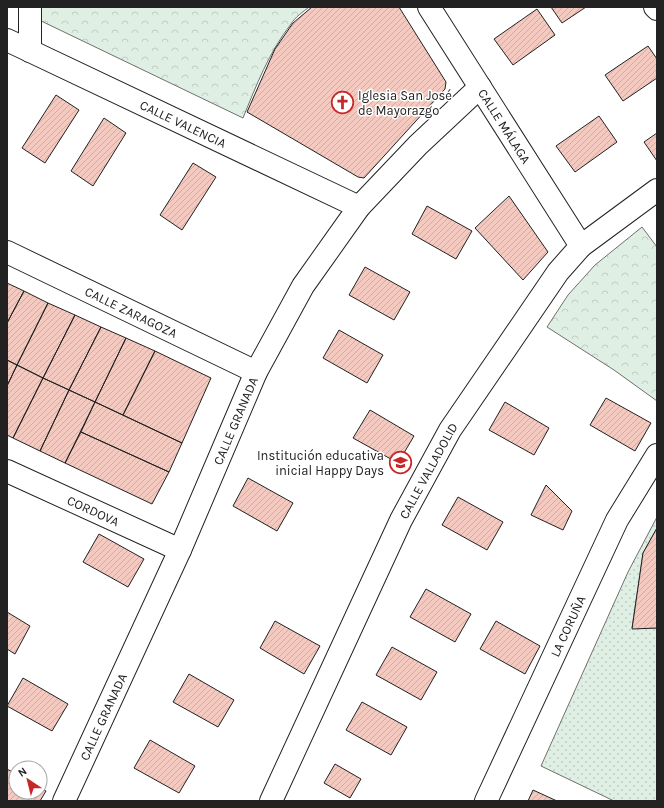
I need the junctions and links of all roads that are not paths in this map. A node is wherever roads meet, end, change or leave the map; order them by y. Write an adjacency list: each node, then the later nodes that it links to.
1 (30, 7): 4 (street)
2 (429, 7): 5 (street, CALLE MÁLAGA)
3 (7, 40): 4 (street, CALLE VALENCIA)
4 (30, 51): 7 (street, CALLE VALENCIA)
5 (480, 87): 7 (street, CALLE GRANADA); 8 (street, CALLE MÁLAGA)
6 (657, 190): 8 (street, CALLE VALLADOLID)
7 (359, 207): 10 (street, CALLE GRANADA)
8 (580, 246): 15 (street, CALLE VALLADOLID)
9 (7, 252): 10 (street, CALLE ZARAGOZA)
10 (256, 372): 13 (street, CALLE GRANADA)
11 (657, 455): 16 (street, LA CORUÑA)
12 (7, 471): 13 (street, CORDOVA)
13 (180, 550): 14 (street, CALLE GRANADA)
14 (64, 801)
15 (272, 801)
16 (486, 801)

